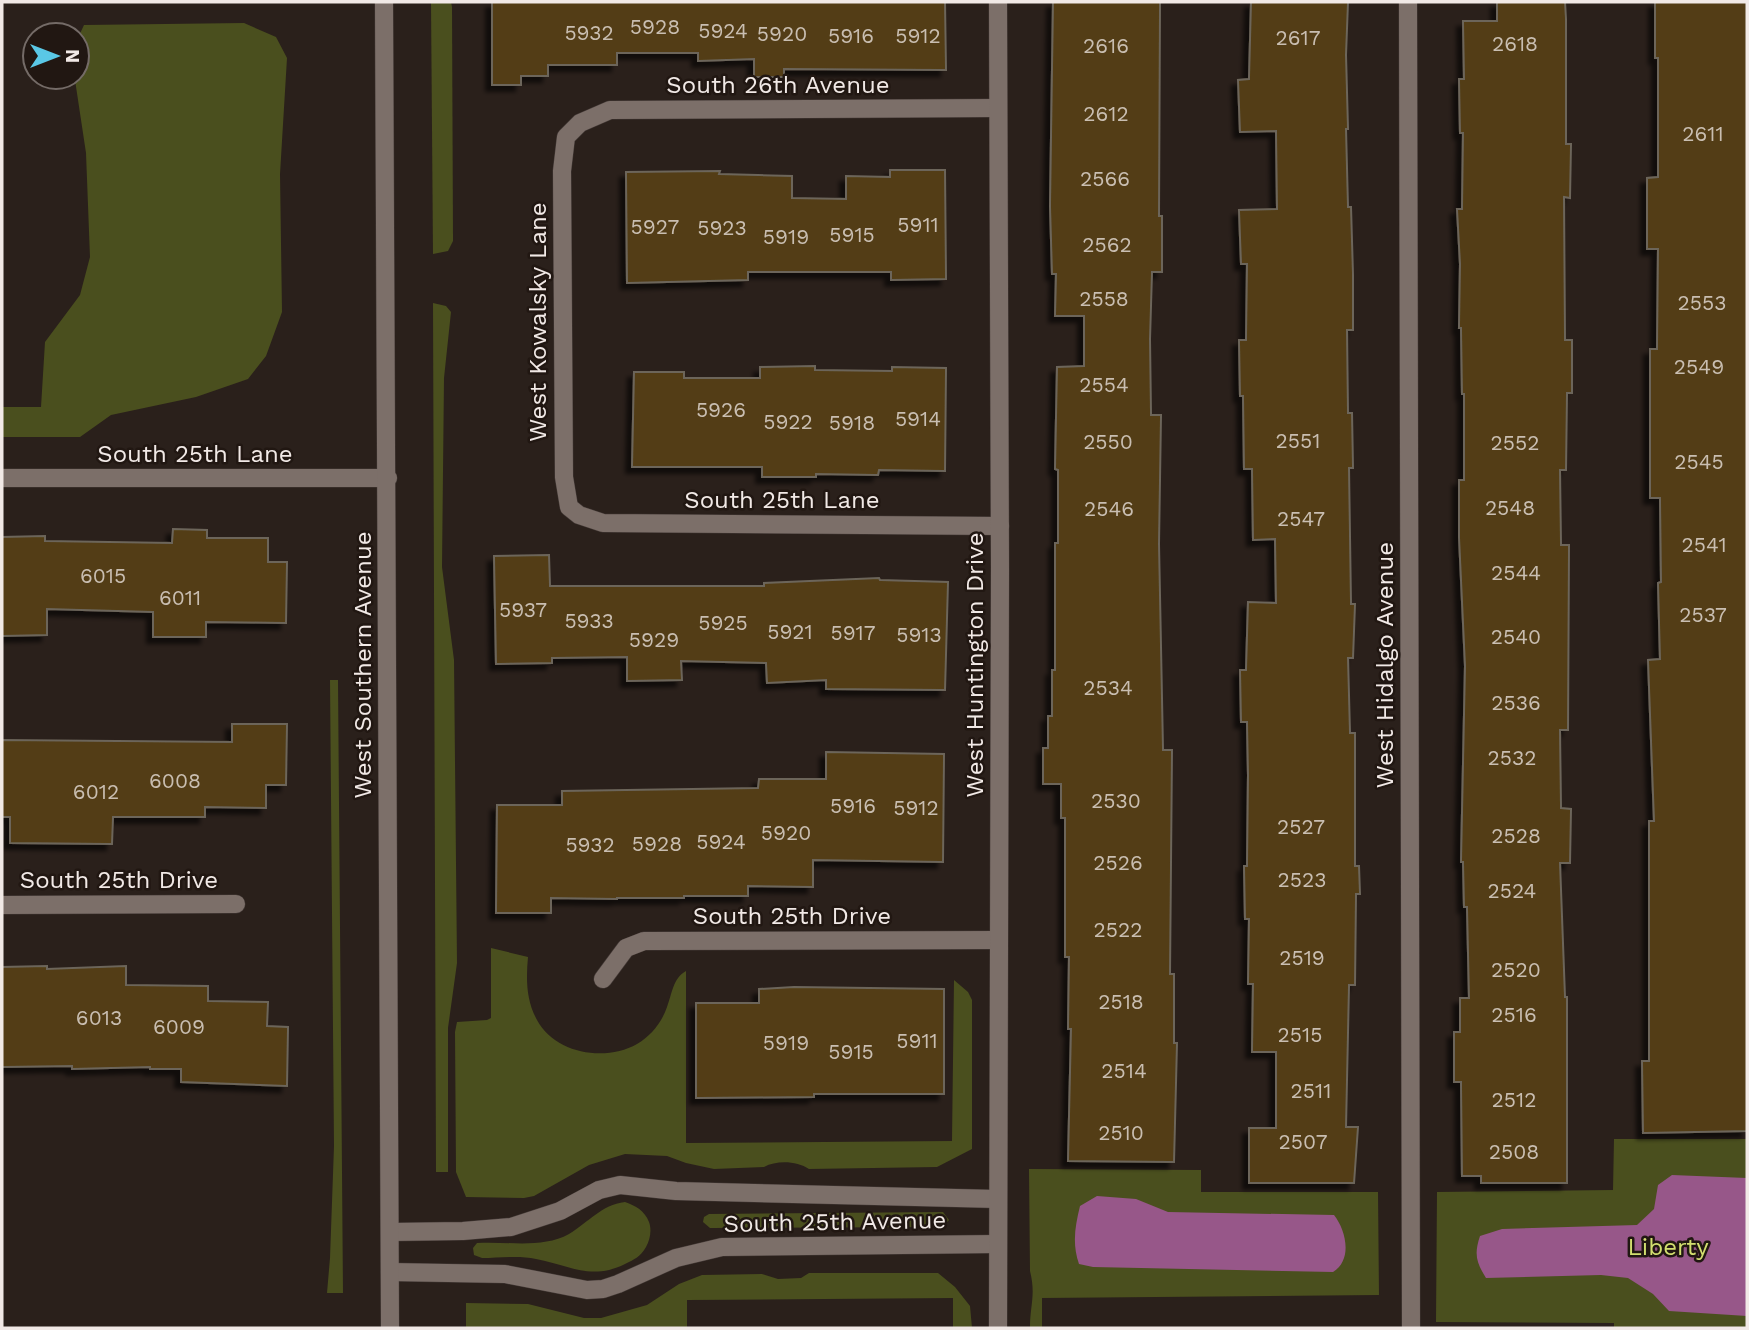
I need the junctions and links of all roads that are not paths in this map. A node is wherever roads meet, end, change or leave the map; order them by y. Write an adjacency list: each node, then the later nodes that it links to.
1 (384, 2): 7 (street, West Southern Avenue)
2 (998, 2): 4 (street, West Huntington Drive)
3 (1408, 2): 20 (street, West Hidalgo Avenue)
4 (997, 108): 5 (street, South 26th Avenue); 9 (street, West Huntington Drive)
5 (566, 136): 8 (street, West Kowalsky Lane)
6 (2, 478): 7 (street, South 25th Lane)
7 (388, 478): 15 (street, West Southern Avenue)
8 (569, 507): 9 (street, South 25th Lane)
9 (1000, 526): 12 (street, West Huntington Drive)
10 (236, 904): 11 (street, South 25th Drive)
11 (2, 905)
12 (998, 940): 13 (street, South 25th Drive); 14 (street, West Huntington Drive)
13 (603, 979)
14 (997, 1199): 15 (street, South 25th Avenue); 16 (street, West Huntington Drive)
15 (390, 1232): 17 (street, West Southern Avenue)
16 (997, 1244): 17 (street, South 25th Avenue); 19 (street, West Huntington Drive)
17 (390, 1272): 18 (street, West Southern Avenue)
18 (390, 1328)
19 (998, 1328)
20 (1411, 1328)

